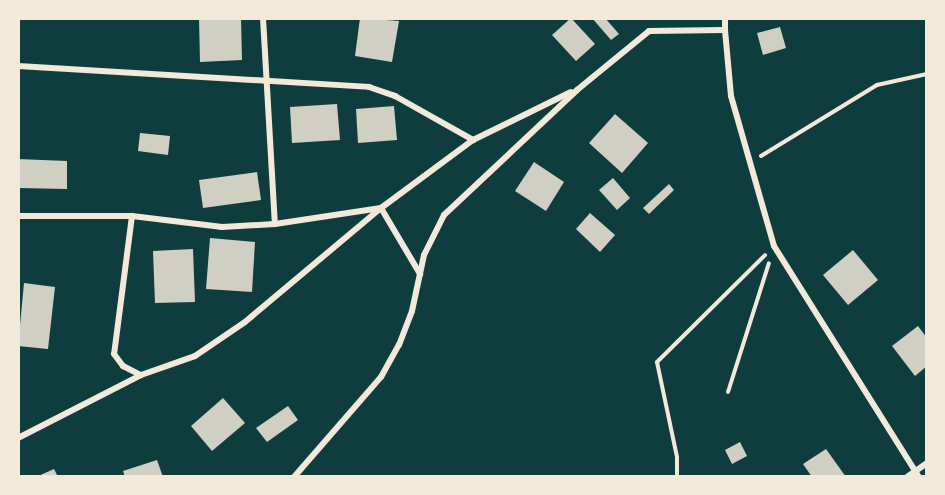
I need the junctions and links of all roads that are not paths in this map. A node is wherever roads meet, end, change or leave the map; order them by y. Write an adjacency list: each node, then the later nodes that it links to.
1 (263, 18): 5 (street)
2 (725, 18): 3 (street)
3 (725, 30): 6 (street); 16 (street)
4 (18, 66): 5 (street)
5 (266, 80): 7 (street); 11 (street)
6 (576, 90): 7 (street); 12 (street)
7 (473, 140): 8 (street)
8 (381, 208): 11 (street); 12 (street); 13 (street)
9 (18, 216): 10 (street)
10 (132, 216): 11 (street); 13 (street)
11 (275, 224)
12 (420, 274): 17 (street)
13 (141, 375): 14 (street)
14 (18, 438)
15 (927, 463): 16 (street)
16 (918, 474): 18 (street)
17 (294, 477)
18 (907, 477)

